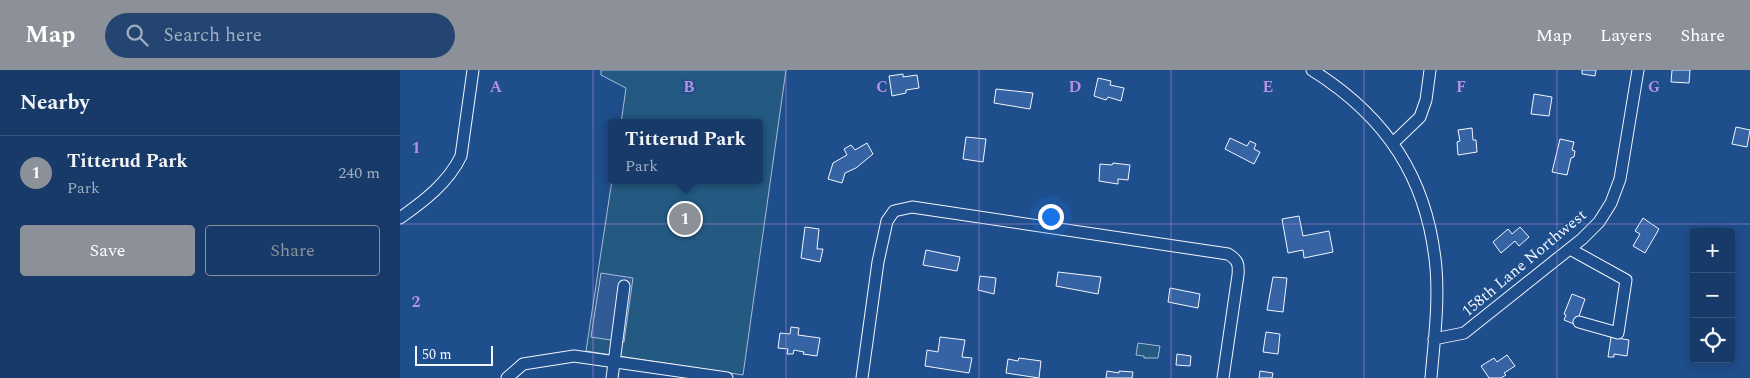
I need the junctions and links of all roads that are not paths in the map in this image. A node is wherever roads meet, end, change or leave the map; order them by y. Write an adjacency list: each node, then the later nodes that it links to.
1 (473, 70): 6 (street)
2 (1312, 70): 5 (street)
3 (1430, 70): 5 (street)
4 (1638, 70): 7 (street, 158th Lane Northwest)
5 (1393, 143): 10 (street)
6 (400, 218)
7 (1570, 249): 9 (street); 10 (street, 158th Lane Northwest)
8 (624, 286): 11 (street)
9 (1579, 322)
10 (1434, 339): 17 (street)
11 (614, 361): 12 (street); 13 (street); 14 (street)
12 (507, 378)
13 (612, 378)
14 (726, 378)
15 (862, 378): 16 (street)
16 (1223, 378)
17 (1431, 378)

